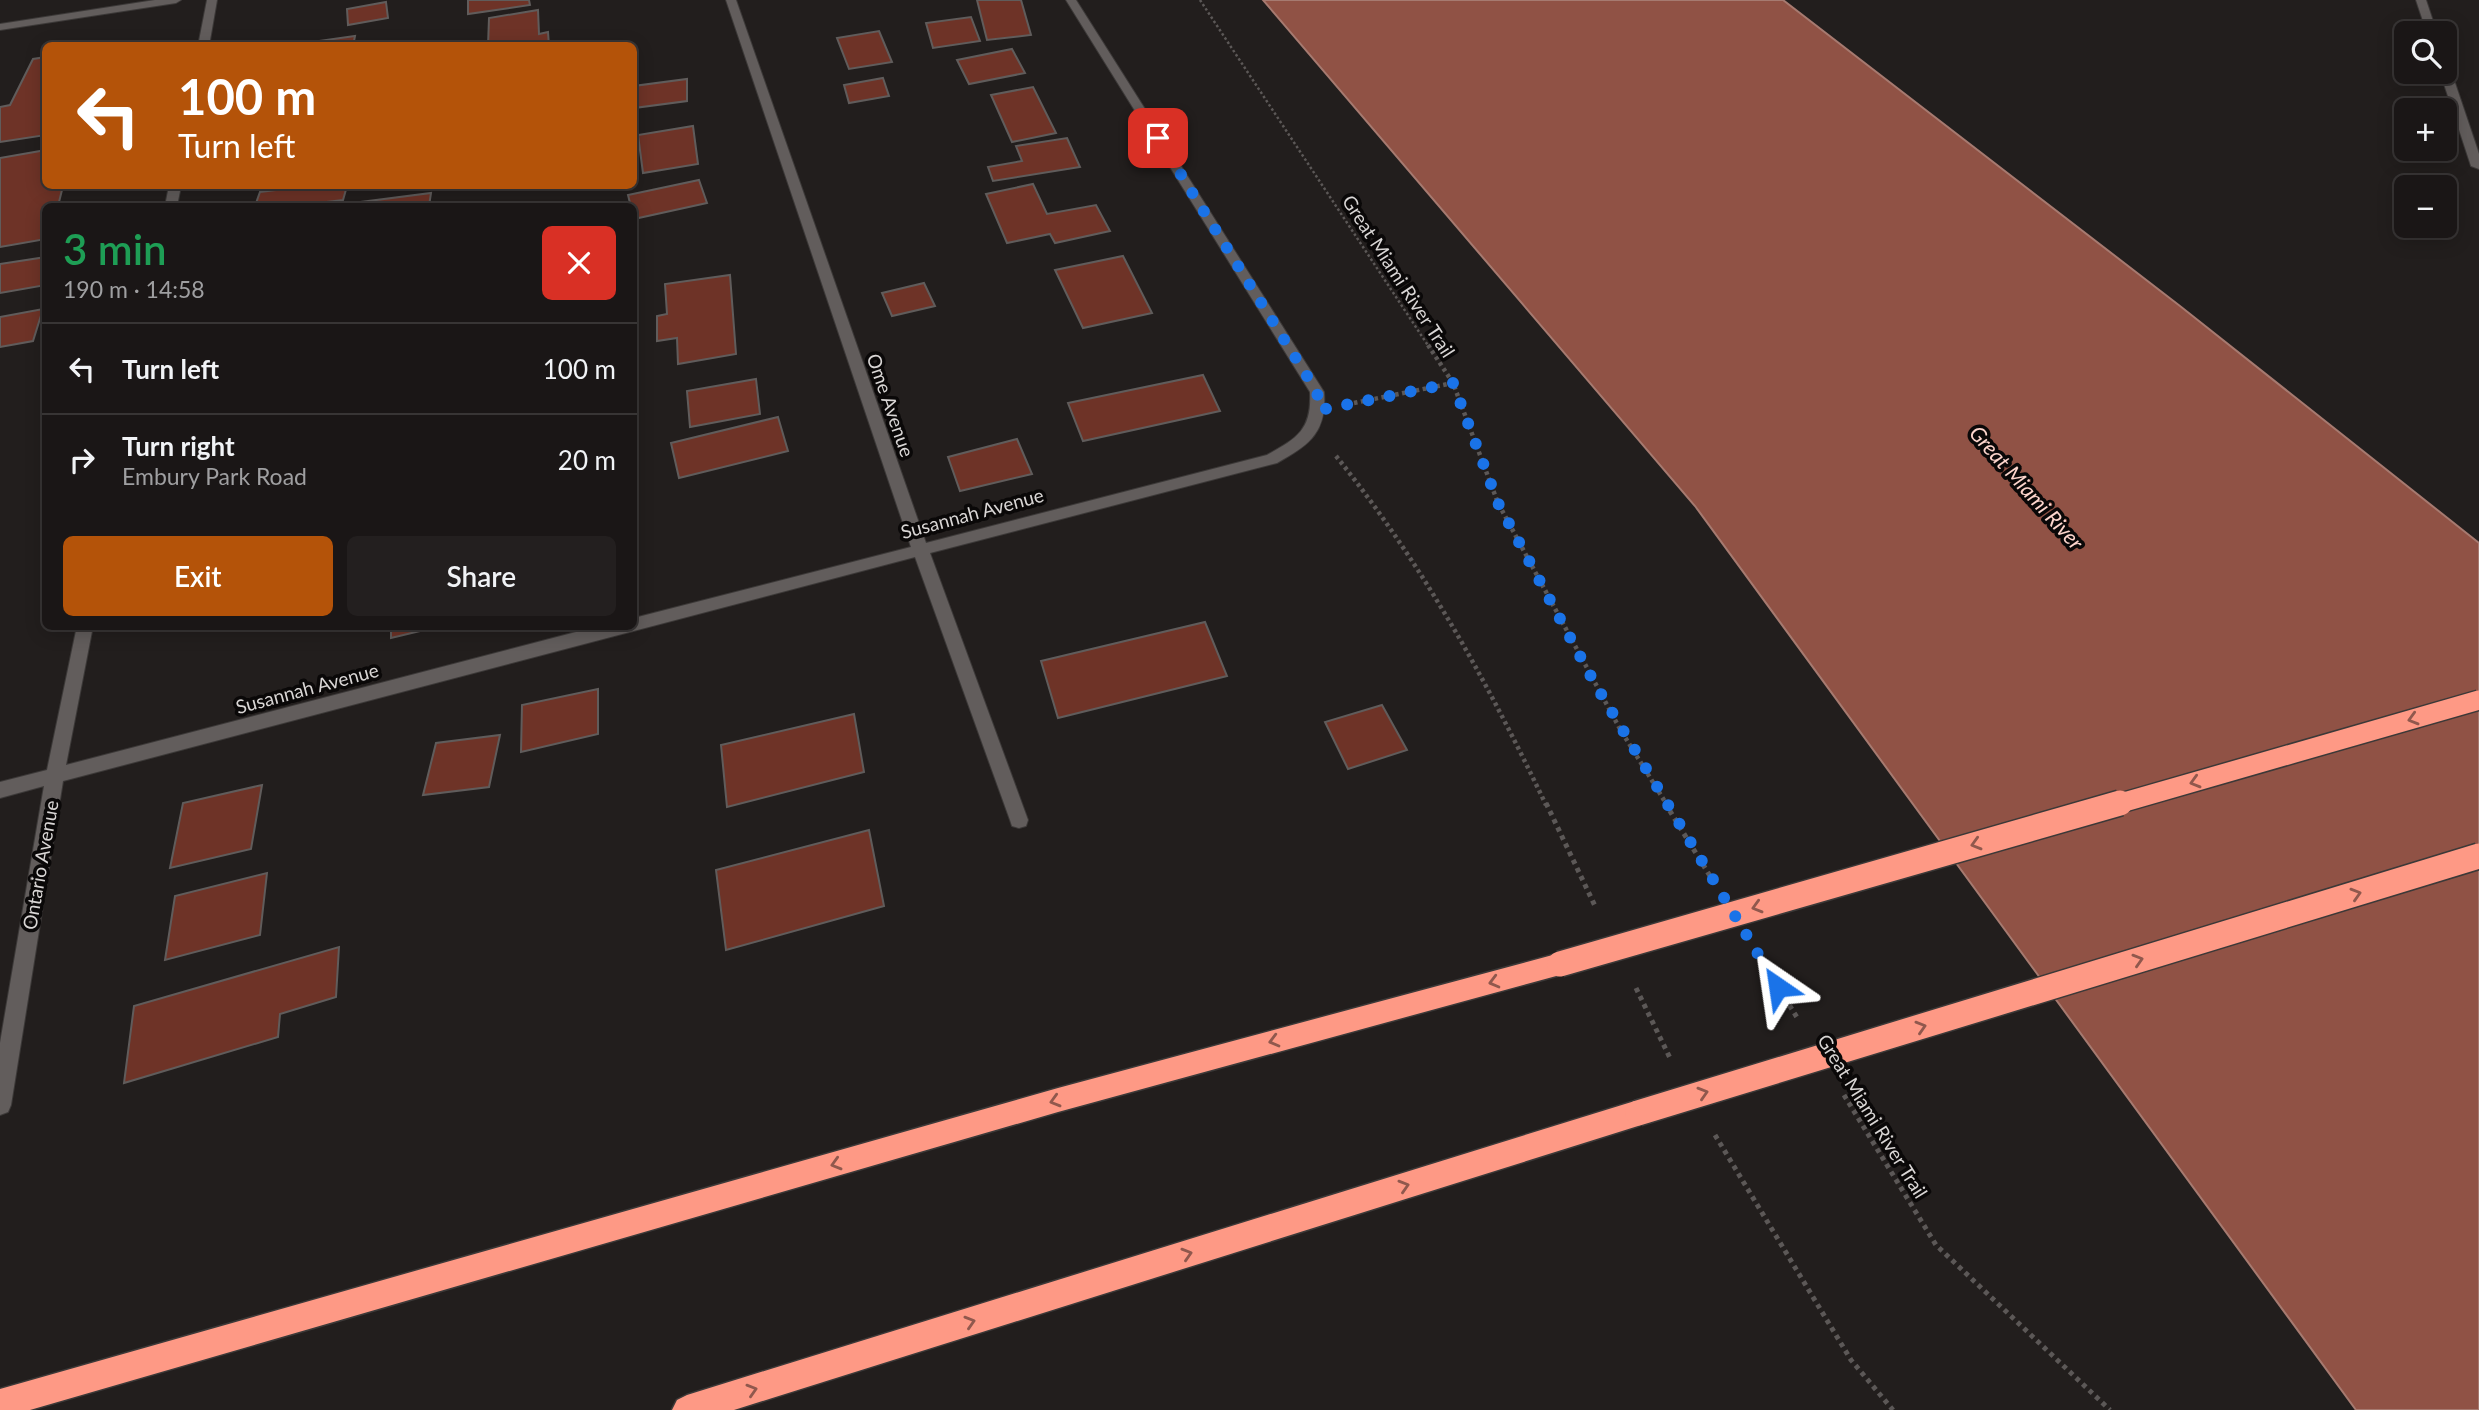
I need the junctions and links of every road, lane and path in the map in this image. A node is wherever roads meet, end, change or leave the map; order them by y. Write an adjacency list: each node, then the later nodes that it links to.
1 (176, 0): 8 (street)
2 (212, 0): 9 (street)
3 (731, 0): 14 (street, Ome Avenue)
4 (1070, 0): 13 (street)
5 (1200, 0): 12 (path, Great Miami River Trail)
6 (2421, 0): 7 (street)
7 (2428, 21)
8 (0, 27)
9 (204, 42)
10 (2449, 84): 11 (street)
11 (2477, 166)
12 (1453, 383): 13 (path); 23 (path, Great Miami River Trail)
13 (1320, 410): 14 (street, Susannah Avenue)
14 (920, 549): 15 (street, Susannah Avenue); 21 (street, Ome Avenue)
15 (637, 623)
16 (84, 630): 19 (street, Ontario Avenue)
17 (610, 630): 19 (street, Susannah Avenue)
18 (2479, 700): 28 (highway, one-way to 28, bridge)
19 (55, 776): 20 (street, Susannah Avenue); 27 (street, Ontario Avenue)
20 (0, 790)
21 (1019, 820)
22 (2479, 856): 29 (highway, one-way to 22, bridge)
23 (1713, 881)
24 (1749, 940): 25 (path, Great Miami River Trail)
25 (1799, 1022)
26 (1842, 1092): 30 (path, Great Miami River Trail)
27 (0, 1105)
28 (0, 1404)
29 (687, 1410)
30 (2110, 1410)

